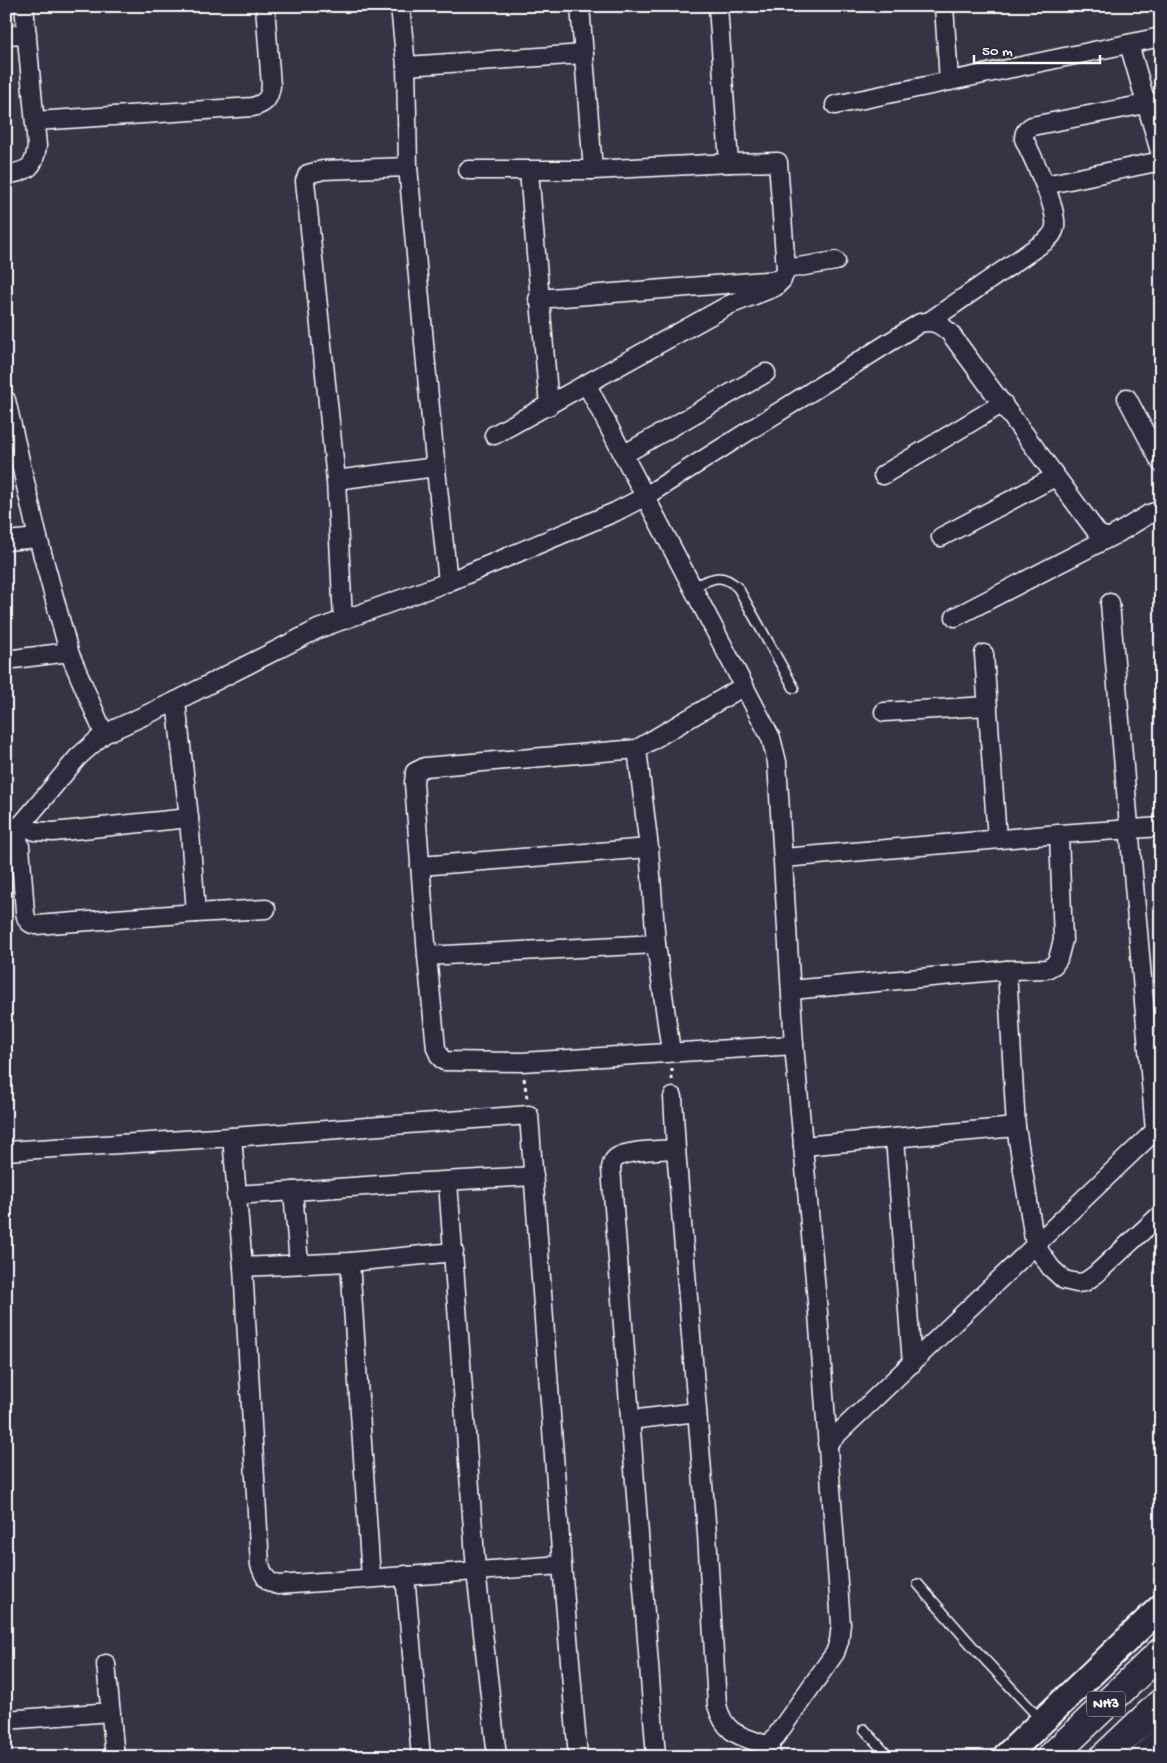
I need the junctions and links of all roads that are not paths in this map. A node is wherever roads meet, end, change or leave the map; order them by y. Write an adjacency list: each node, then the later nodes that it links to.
1 (24, 6): 7 (street)
2 (265, 6): 16 (street)
3 (400, 6): 12 (street)
4 (580, 6): 11 (street)
5 (718, 6): 19 (street)
6 (944, 6): 13 (street)
7 (27, 34): 8 (street); 16 (street)
8 (6, 35)
9 (1161, 37): 10 (street)
10 (1129, 44): 13 (street); 14 (street)
11 (584, 54): 12 (street); 22 (street)
12 (406, 66): 20 (street)
13 (949, 81): 15 (street)
14 (1154, 102): 17 (street); 25 (street)
15 (835, 105)
16 (35, 121): 24 (street)
17 (1161, 155)
18 (1161, 160): 25 (street)
19 (729, 163): 22 (street); 27 (street)
20 (408, 166): 39 (street); 42 (street)
21 (468, 170): 23 (street)
22 (593, 170): 23 (street)
23 (529, 171): 28 (street)
24 (6, 175)
25 (1045, 185): 29 (street)
26 (836, 261): 27 (street)
27 (784, 274): 28 (street); 31 (street)
28 (538, 299): 35 (street)
29 (930, 320): 34 (street); 43 (street)
30 (766, 372): 37 (street)
31 (587, 385): 35 (street); 37 (street)
32 (1127, 398): 38 (street)
33 (6, 400): 46 (street)
34 (1003, 404): 40 (street); 41 (street)
35 (549, 406): 36 (street)
36 (494, 435)
37 (623, 455): 43 (street)
38 (1161, 463)
39 (436, 467): 42 (street); 49 (street)
40 (883, 475)
41 (1055, 477): 45 (street); 47 (street)
42 (336, 480): 53 (street)
43 (644, 497): 49 (street); 50 (street)
44 (1161, 510): 47 (street)
45 (941, 537)
46 (38, 538): 48 (street); 54 (street)
47 (1107, 538): 52 (street)
48 (6, 542)
49 (448, 582): 53 (street)
50 (692, 587): 57 (street); 58 (lane)
51 (1110, 603): 66 (street)
52 (955, 617)
53 (343, 620): 59 (street)
54 (69, 652): 56 (street); 62 (street)
55 (984, 654): 60 (street)
56 (6, 660)
57 (744, 686): 63 (street); 71 (street)
58 (794, 688)
59 (176, 701): 62 (street); 64 (street)
60 (988, 706): 61 (street); 69 (street)
61 (884, 712)
62 (104, 734): 67 (street)
63 (638, 749): 70 (street); 72 (street)
64 (189, 818): 67 (street); 74 (street)
65 (1161, 827): 66 (street)
66 (1129, 829): 68 (street); 83 (street)
67 (14, 833): 74 (street)
68 (1059, 834): 69 (street); 77 (street)
69 (997, 839): 71 (street)
70 (649, 848): 72 (street); 75 (street)
71 (784, 858): 78 (street)
72 (420, 866): 76 (street)
73 (266, 910): 74 (street)
74 (196, 913)
75 (656, 944): 76 (street); 80 (street)
76 (427, 956): 80 (street)
77 (1007, 970): 78 (street); 82 (street)
78 (791, 990): 79 (street)
79 (794, 1045): 80 (street); 86 (street)
80 (671, 1052)
81 (673, 1097): 87 (street)
82 (1016, 1127): 85 (street); 94 (street)
83 (1158, 1128): 94 (street)
84 (232, 1137): 88 (street); 89 (street); 92 (street)
85 (895, 1138): 86 (street); 99 (street)
86 (803, 1146): 102 (street)
87 (676, 1149): 100 (street); 101 (street)
88 (6, 1151)
89 (534, 1176): 90 (street); 103 (street)
90 (448, 1182): 91 (street); 95 (street)
91 (294, 1191): 92 (street); 97 (street)
92 (236, 1195): 98 (street)
93 (1161, 1214): 94 (street)
94 (1034, 1245): 99 (street)
95 (454, 1252): 96 (street); 104 (street)
96 (350, 1262): 97 (street); 106 (street)
97 (299, 1264): 98 (street)
98 (243, 1267): 106 (street)
99 (912, 1364): 102 (street)
100 (697, 1412): 101 (street); 117 (street)
101 (630, 1420): 122 (street)
102 (827, 1444): 117 (street)
103 (562, 1565): 104 (street); 121 (street)
104 (476, 1571): 105 (street); 120 (street)
105 (405, 1575): 106 (street); 119 (street)
106 (371, 1578)
107 (918, 1584): 114 (lane)
108 (1161, 1607): 114 (main road)
109 (1161, 1652): 125 (highway, NH3)
110 (106, 1664): 112 (street)
111 (1161, 1702): 126 (highway, NH3)
112 (111, 1712): 113 (street); 118 (street)
113 (6, 1720)
114 (1042, 1721): 124 (main road)
115 (864, 1729): 123 (lane)
116 (1161, 1739): 127 (main road)
117 (770, 1751)
118 (115, 1757)
119 (421, 1757)
120 (497, 1757)
121 (578, 1757)
122 (656, 1757)
123 (890, 1757)
124 (1005, 1757)
125 (1051, 1757)
126 (1104, 1757)
127 (1142, 1757)

